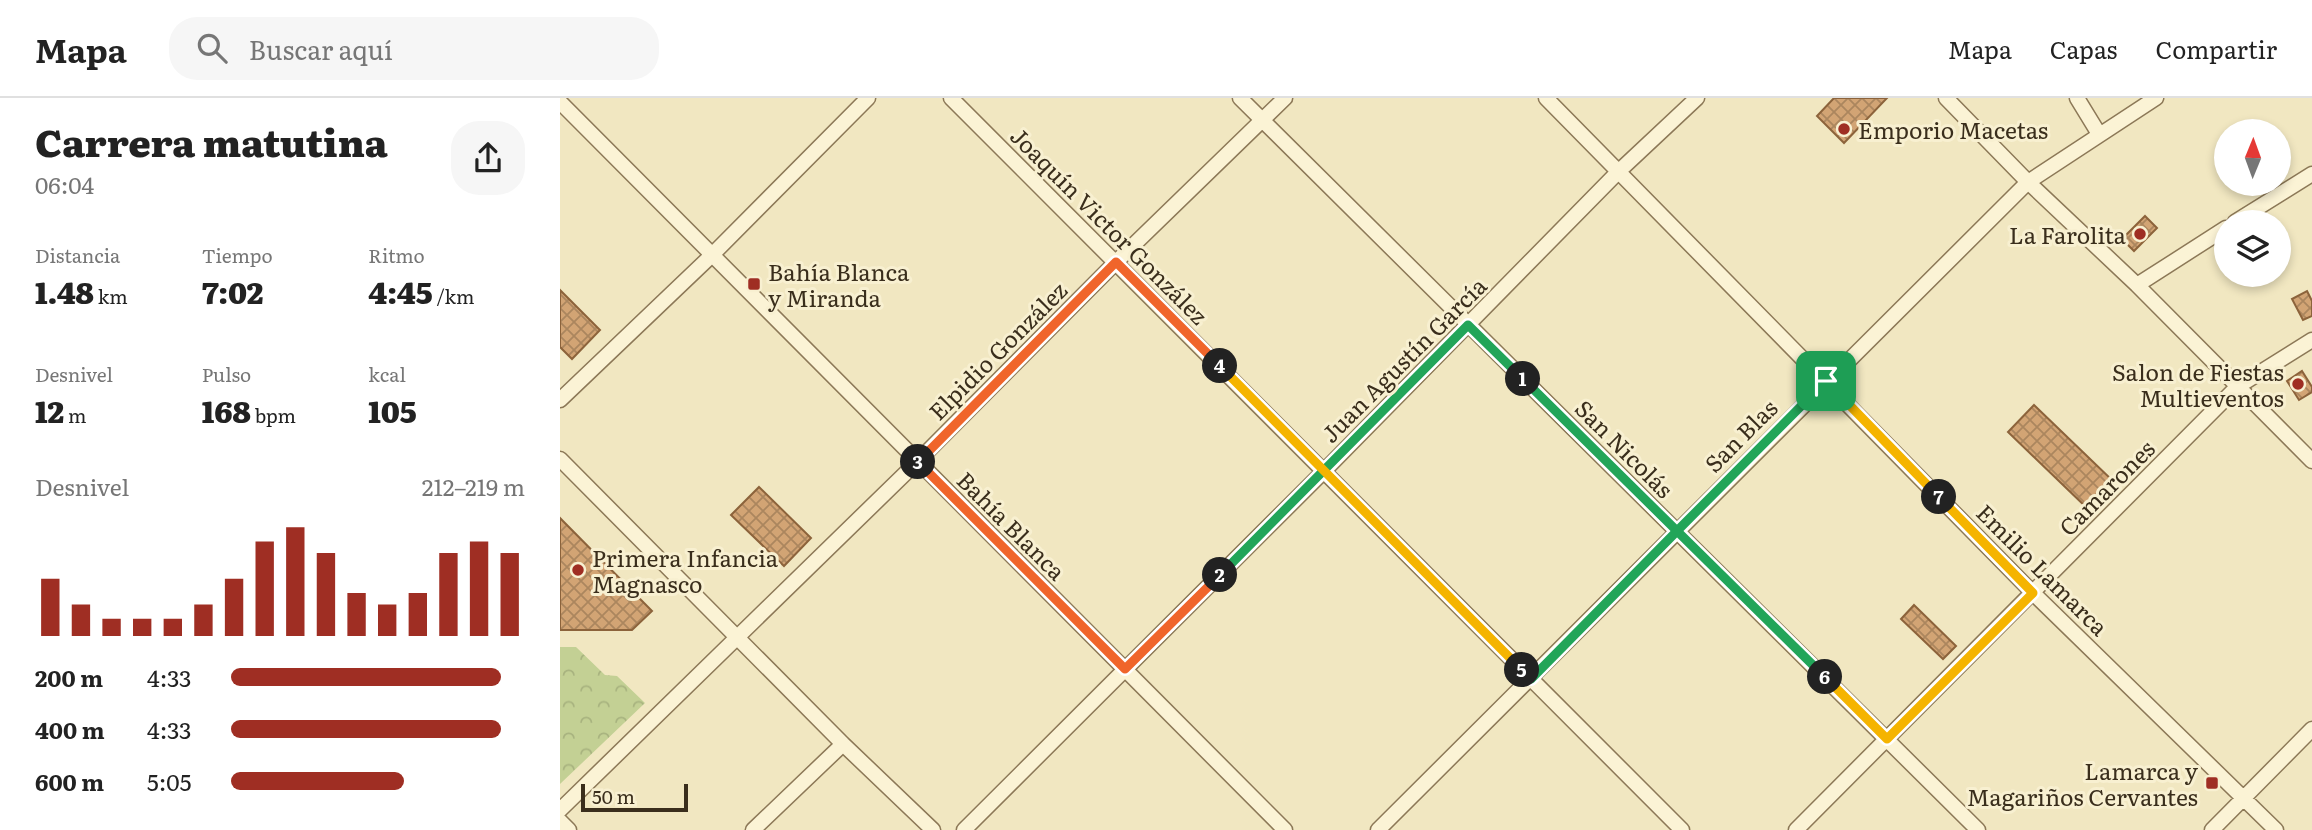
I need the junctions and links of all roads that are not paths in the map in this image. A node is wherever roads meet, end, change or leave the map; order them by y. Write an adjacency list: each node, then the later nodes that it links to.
1 (868, 98): 18 (street)
2 (951, 98): 19 (street, Joaquín Victor González)
3 (1240, 98): 11 (street, San Nicolás)
4 (1285, 98): 11 (street, Elpidio González)
5 (1546, 98): 13 (street, Emilio Lamarca)
6 (1696, 98): 13 (street, Juan Agustín García)
7 (1946, 98): 15 (street)
8 (2077, 98): 12 (street)
9 (2155, 98): 12 (street, San Blas)
10 (560, 102): 18 (street, Bahía Blanca)
11 (1263, 120): 19 (street, Elpidio González); 21 (street, San Nicolás)
12 (2099, 134): 15 (street, San Blas)
13 (1618, 172): 21 (street, Juan Agustín García); 23 (street, Emilio Lamarca)
14 (2312, 174): 16 (street)
15 (2028, 182): 20 (street); 23 (street, San Blas)
16 (2254, 210)
17 (2214, 236): 20 (street)
18 (712, 255): 25 (street); 28 (street, Bahía Blanca)
19 (1116, 262): 28 (street, Elpidio González); 29 (street, Joaquín Victor González)
20 (2137, 285): 24 (street)
21 (1468, 325): 29 (street, Juan Agustín García); 30 (street, San Nicolás)
22 (2312, 340): 24 (street, Camarones)
23 (1826, 381): 30 (street, San Blas); 31 (street, Emilio Lamarca)
24 (2237, 387): 27 (street); 31 (street, Camarones)
25 (560, 400)
26 (560, 459): 32 (street)
27 (2312, 461)
28 (917, 462): 32 (street, Elpidio González); 33 (street, Bahía Blanca)
29 (1324, 471): 33 (street, Juan Agustín García); 34 (street, Joaquín Victor González)
30 (1677, 531): 34 (street, San Blas); 36 (street, San Nicolás)
31 (2033, 593): 36 (street, Camarones); 38 (street, Emilio Lamarca)
32 (738, 636): 37 (street); 39 (street, Elpidio González)
33 (1125, 669): 44 (street, Juan Agustín García); 45 (street, Bahía Blanca)
34 (1531, 679): 46 (street, San Blas); 47 (street, Joaquín Victor González)
35 (2312, 729): 38 (street)
36 (1887, 739): 48 (street, Camarones); 49 (street, San Nicolás)
37 (843, 744): 42 (street); 43 (street)
38 (2244, 797): 50 (street); 51 (street, Emilio Lamarca)
39 (560, 810)
40 (560, 821): 41 (street)
41 (569, 830)
42 (754, 830)
43 (933, 830)
44 (964, 830)
45 (1285, 830)
46 (1378, 830)
47 (1682, 830)
48 (1796, 830)
49 (1978, 830)
50 (2212, 830)
51 (2276, 830)

